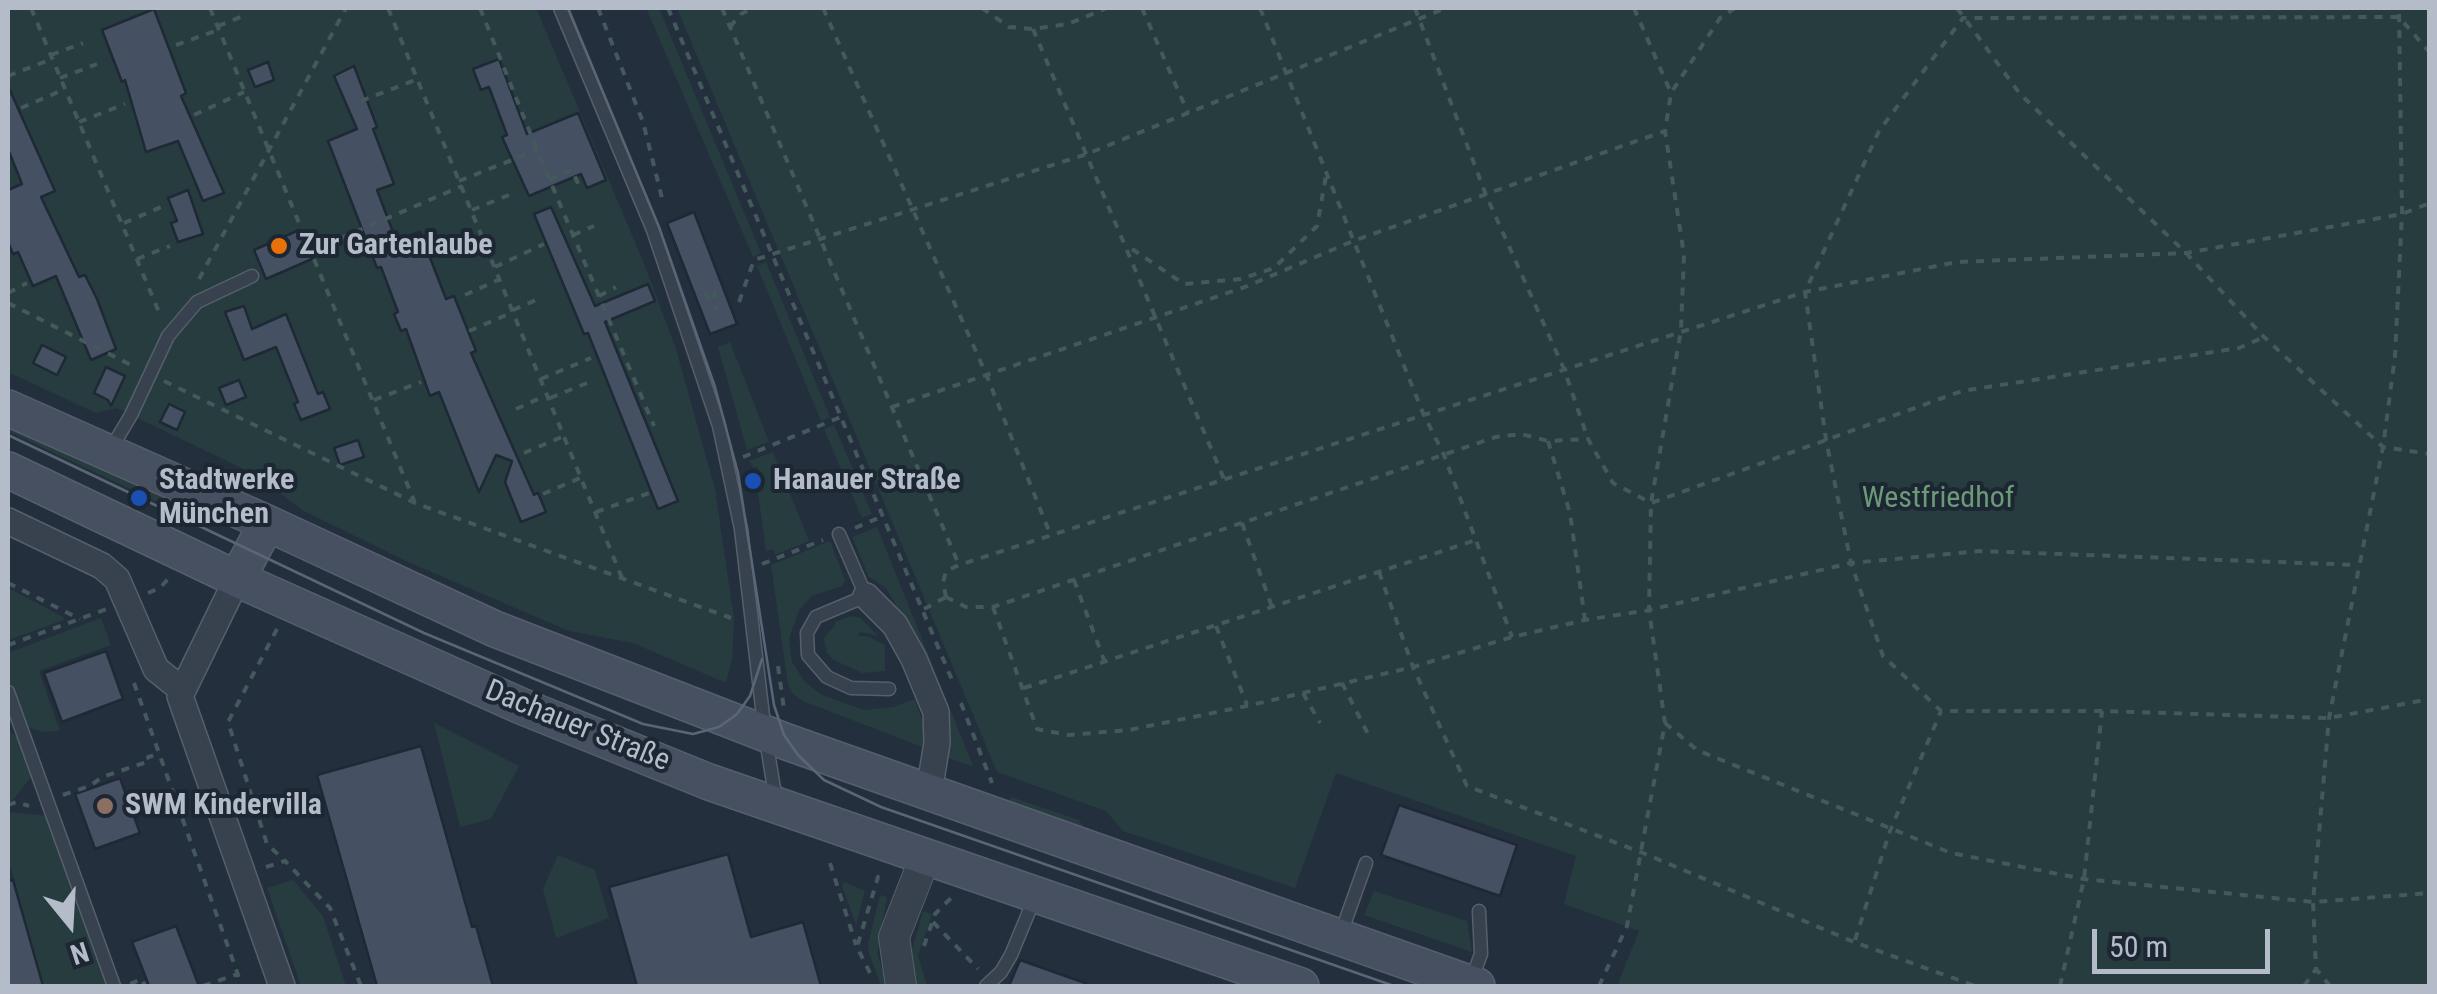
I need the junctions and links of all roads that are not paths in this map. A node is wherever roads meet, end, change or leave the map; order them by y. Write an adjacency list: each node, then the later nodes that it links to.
1 (560, 8): 14 (lane)
2 (252, 276): 4 (lane)
3 (8, 408): 4 (main road, Dachauer Straße)
4 (108, 454): 7 (main road, Dachauer Straße)
5 (8, 470): 9 (main road, Dachauer Straße)
6 (8, 521): 11 (street)
7 (267, 522): 9 (main road); 14 (main road, Dachauer Straße)
8 (839, 534): 10 (lane)
9 (237, 579): 11 (street); 16 (main road, Dachauer Straße)
10 (866, 596): 12 (lane); 15 (street)
11 (182, 689): 25 (street)
12 (889, 689)
13 (8, 692): 24 (lane)
14 (764, 733): 15 (main road, Dachauer Straße); 16 (lane)
15 (928, 792): 17 (main road); 21 (main road, Dachauer Straße)
16 (776, 805): 17 (main road, Dachauer Straße)
17 (926, 855): 19 (main road, Dachauer Straße); 26 (street)
18 (1366, 862): 21 (lane)
19 (1035, 894): 22 (lane); 27 (main road, Dachauer Straße)
20 (1479, 910): 23 (lane)
21 (1340, 938): 23 (main road, Dachauer Straße)
22 (988, 984)
23 (1474, 985)
24 (114, 986)
25 (282, 986)
26 (901, 986)
27 (1302, 986)

